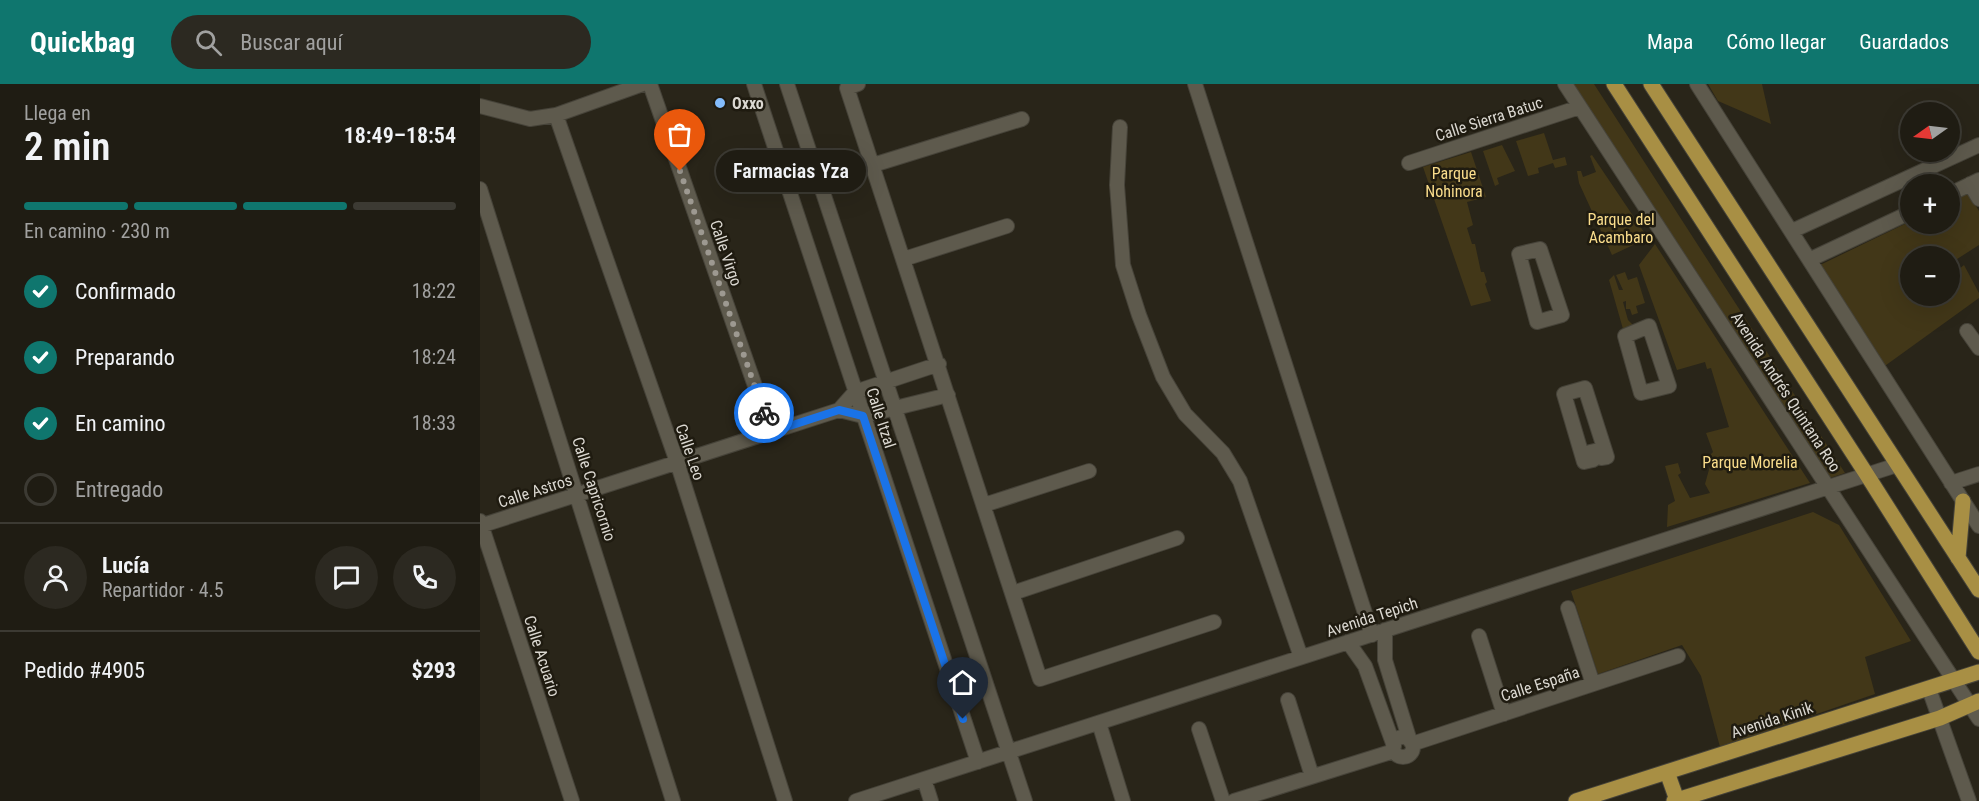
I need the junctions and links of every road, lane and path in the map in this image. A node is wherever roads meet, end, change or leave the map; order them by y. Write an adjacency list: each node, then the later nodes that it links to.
1 (643, 84): 11 (street)
2 (650, 84): 40 (street, Calle Virgo)
3 (754, 84): 35 (street, Calle Itzal)
4 (787, 84): 33 (street, Calle Itzal)
5 (858, 84): 19 (street)
6 (1195, 84): 60 (street)
7 (1565, 84): 13 (street, Avenida Andrés Quintana Roo)
8 (1614, 84): 46 (main road, Avenida Andrés Quintana Roo)
9 (1651, 84): 43 (main road)
10 (1696, 84): 26 (street)
11 (624, 87): 14 (street)
12 (480, 106): 14 (street)
13 (1580, 107): 18 (street, Calle Sierra Batuc); 48 (street, Avenida Andrés Quintana Roo)
14 (556, 115): 42 (street, Calle Leo)
15 (1022, 120): 19 (street)
16 (1120, 127): 65 (street)
17 (1979, 145): 26 (street)
18 (1409, 162)
19 (873, 165): 27 (street)
20 (1974, 182): 22 (street); 23 (street)
21 (480, 189): 49 (street, Calle Capricornio)
22 (1960, 189)
23 (1979, 199)
24 (1900, 217): 28 (street)
25 (1007, 226): 27 (street)
26 (1792, 231): 28 (street)
27 (904, 259): 32 (street)
28 (1811, 259): 47 (street)
29 (1537, 322): 29 (street)
30 (1967, 331): 31 (street)
31 (1979, 348)
32 (939, 364): 33 (street); 36 (street)
33 (886, 382): 35 (street); 37 (street, Calle Itzal)
34 (1669, 386): 34 (street)
35 (855, 392): 38 (street); 39 (street, Calle Itzal)
36 (948, 395): 37 (street); 51 (street)
37 (894, 408): 39 (street); 81 (street, Calle Itzal)
38 (839, 410): 39 (street); 40 (street, Calle Astros)
39 (863, 416): 82 (street, Calle Itzal)
40 (771, 432): 42 (street, Calle Astros)
41 (1593, 460): 41 (street)
42 (677, 462): 49 (street, Calle Astros); 89 (street, Calle Leo)
43 (1897, 465): 46 (street, Avenida Tepich); 55 (main road)
44 (1089, 471): 51 (street)
45 (1979, 474): 47 (street)
46 (1867, 475): 48 (street, Avenida Tepich); 63 (main road, Avenida Andrés Quintana Roo)
47 (1951, 483): 50 (street)
48 (1827, 488): 60 (street, Avenida Tepich); 67 (street, Avenida Andrés Quintana Roo)
49 (578, 494): 52 (street, Calle Astros); 88 (street, Calle Capricornio)
50 (1963, 501): 53 (street); 55 (main road)
51 (984, 505): 57 (street)
52 (480, 525): 87 (street, Calle Acuario)
53 (1979, 526)
54 (1177, 538): 57 (street)
55 (1958, 558): 56 (main road)
56 (1979, 590)
57 (1012, 593): 59 (street)
58 (1568, 608): 68 (street)
59 (1214, 622)
60 (1379, 632): 62 (street, Avenida Tepich); 76 (street)
61 (1479, 636): 72 (street)
62 (1348, 642): 65 (street, Avenida Tepich); 78 (street)
63 (1979, 652)
64 (1678, 656): 68 (street, Calle España)
65 (1302, 657): 75 (street, Avenida Tepich)
66 (1979, 672): 67 (main road, Avenida Kinik)
67 (1953, 681): 69 (main road, Avenida Kinik); 71 (street, Avenida Andrés Quintana Roo)
68 (1593, 684): 72 (street, Calle España)
69 (1929, 689): 73 (street); 83 (main road, Avenida Kinik)
70 (1288, 700): 84 (street)
71 (1974, 703): 73 (main road); 74 (street, Avenida Andrés Quintana Roo)
72 (1504, 714): 79 (street, Calle España)
73 (1940, 718): 86 (main road); 97 (street)
74 (1979, 719)
75 (1099, 723): 81 (street, Avenida Tepich); 93 (street)
76 (1407, 726): 78 (street); 79 (street)
77 (1199, 729): 94 (street)
78 (1387, 732): 80 (street)
79 (1411, 743): 80 (street, Calle España)
80 (1394, 748): 84 (street, Calle España)
81 (1009, 752): 82 (street, Avenida Tepich); 92 (street, Calle Itzal)
82 (978, 762): 85 (street, Avenida Tepich)
83 (1667, 772): 86 (main road); 96 (main road, Avenida Kinik)
84 (1312, 776): 95 (street, Calle España)
85 (924, 779): 90 (street, Avenida Tepich); 91 (street)
86 (1676, 800)
87 (572, 801)
88 (673, 801)
89 (785, 801)
90 (856, 801)
91 (931, 801)
92 (1025, 801)
93 (1124, 801)
94 (1223, 801)
95 (1234, 801)
96 (1576, 801)
97 (1969, 801)

